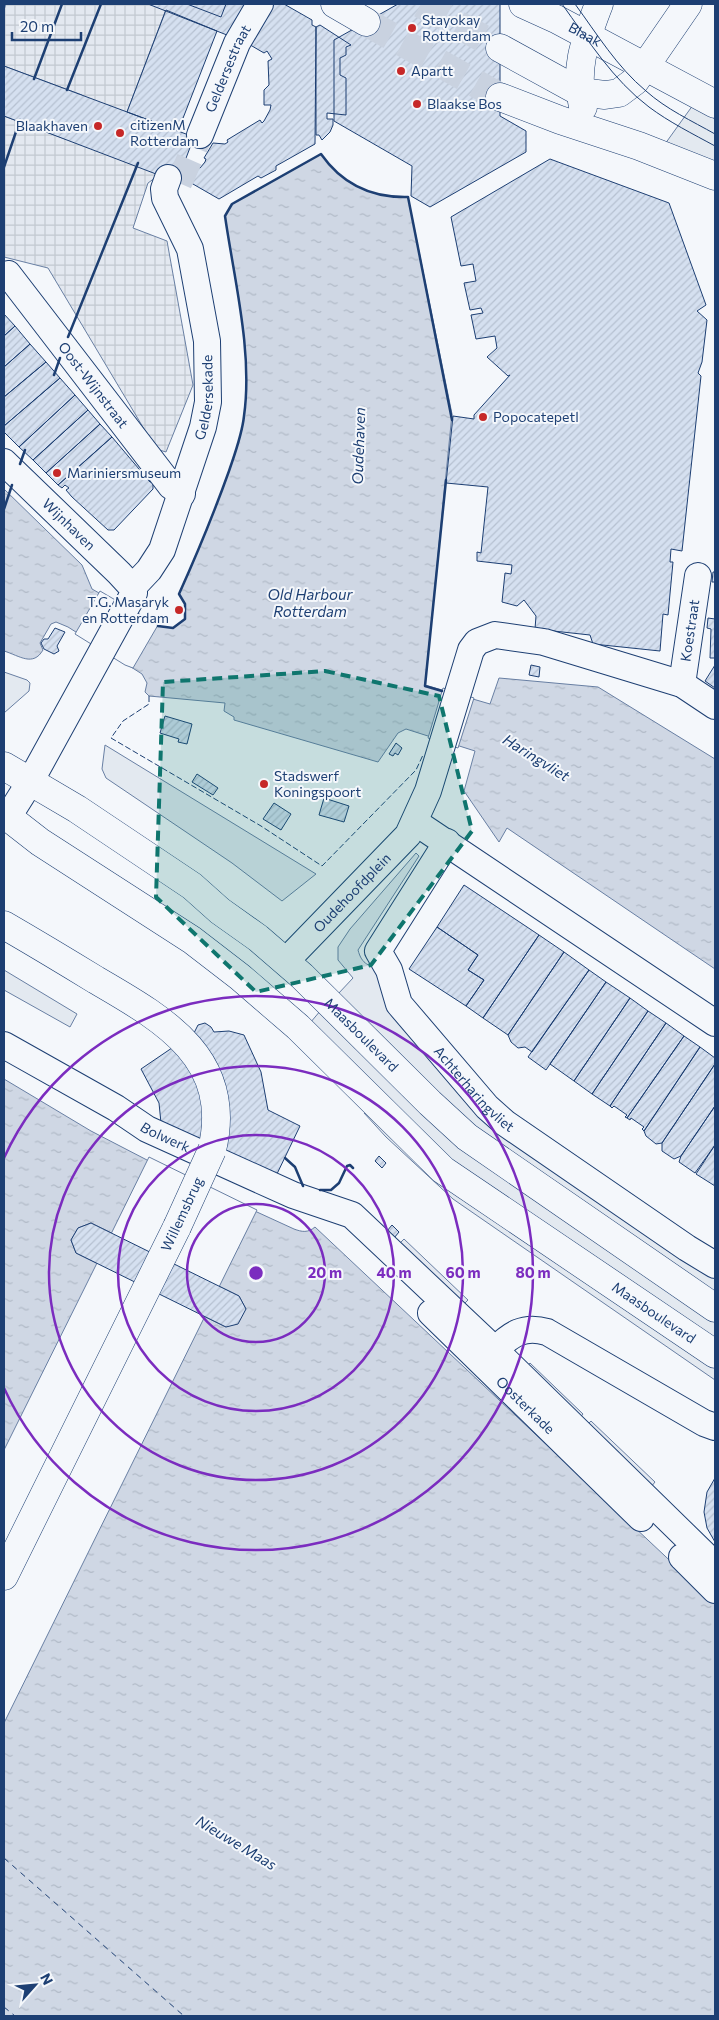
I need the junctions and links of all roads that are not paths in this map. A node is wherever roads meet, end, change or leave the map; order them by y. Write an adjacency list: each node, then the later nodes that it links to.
1 (260, 4): 14 (street, Geldersestraat)
2 (335, 4): 6 (main road)
3 (523, 4): 7 (main road, Blaak)
4 (599, 4): 7 (main road)
5 (688, 4): 9 (main road)
6 (366, 22)
7 (587, 37): 9 (main road, Blaak); 10 (main road)
8 (500, 48): 10 (main road)
9 (644, 67): 10 (main road); 12 (main road, Blaak)
10 (580, 92): 13 (main road)
11 (500, 97): 13 (main road)
12 (715, 104)
13 (597, 133): 15 (main road)
14 (200, 135)
15 (715, 176)
16 (174, 181): 19 (street, Geldersekade)
17 (8, 274): 19 (street, Oost-Wijnstraat)
18 (4, 462): 21 (street, Wijnhaven)
19 (182, 494): 21 (street, Geldersekade)
20 (698, 576): 22 (street, Koestraat)
21 (130, 597): 25 (street, Geldersekade)
22 (682, 684): 23 (street); 27 (street)
23 (715, 706)
24 (4, 766): 25 (main road, Maasboulevard)
25 (30, 782): 26 (street); 30 (main road, Maasboulevard)
26 (6, 815): 31 (main road, Maasboulevard)
27 (416, 822): 28 (street); 30 (street, Oudehoofdplein)
28 (447, 842): 32 (street); 35 (street, Achterharingvliet)
29 (6, 926): 41 (main road, Willemsbrug, bridge)
30 (286, 961): 31 (main road); 36 (main road, Maasboulevard)
31 (277, 1008): 38 (main road, Maasboulevard)
32 (715, 1023)
33 (4, 1045): 34 (street, Bolwerk)
34 (348, 1206): 37 (street, Oosterkade); 42 (street, Oosterkade)
35 (715, 1265)
36 (715, 1308)
37 (495, 1350): 39 (street); 40 (street, Oosterkade)
38 (715, 1354)
39 (715, 1427)
40 (715, 1565)
41 (4, 1576)
42 (715, 1590)

